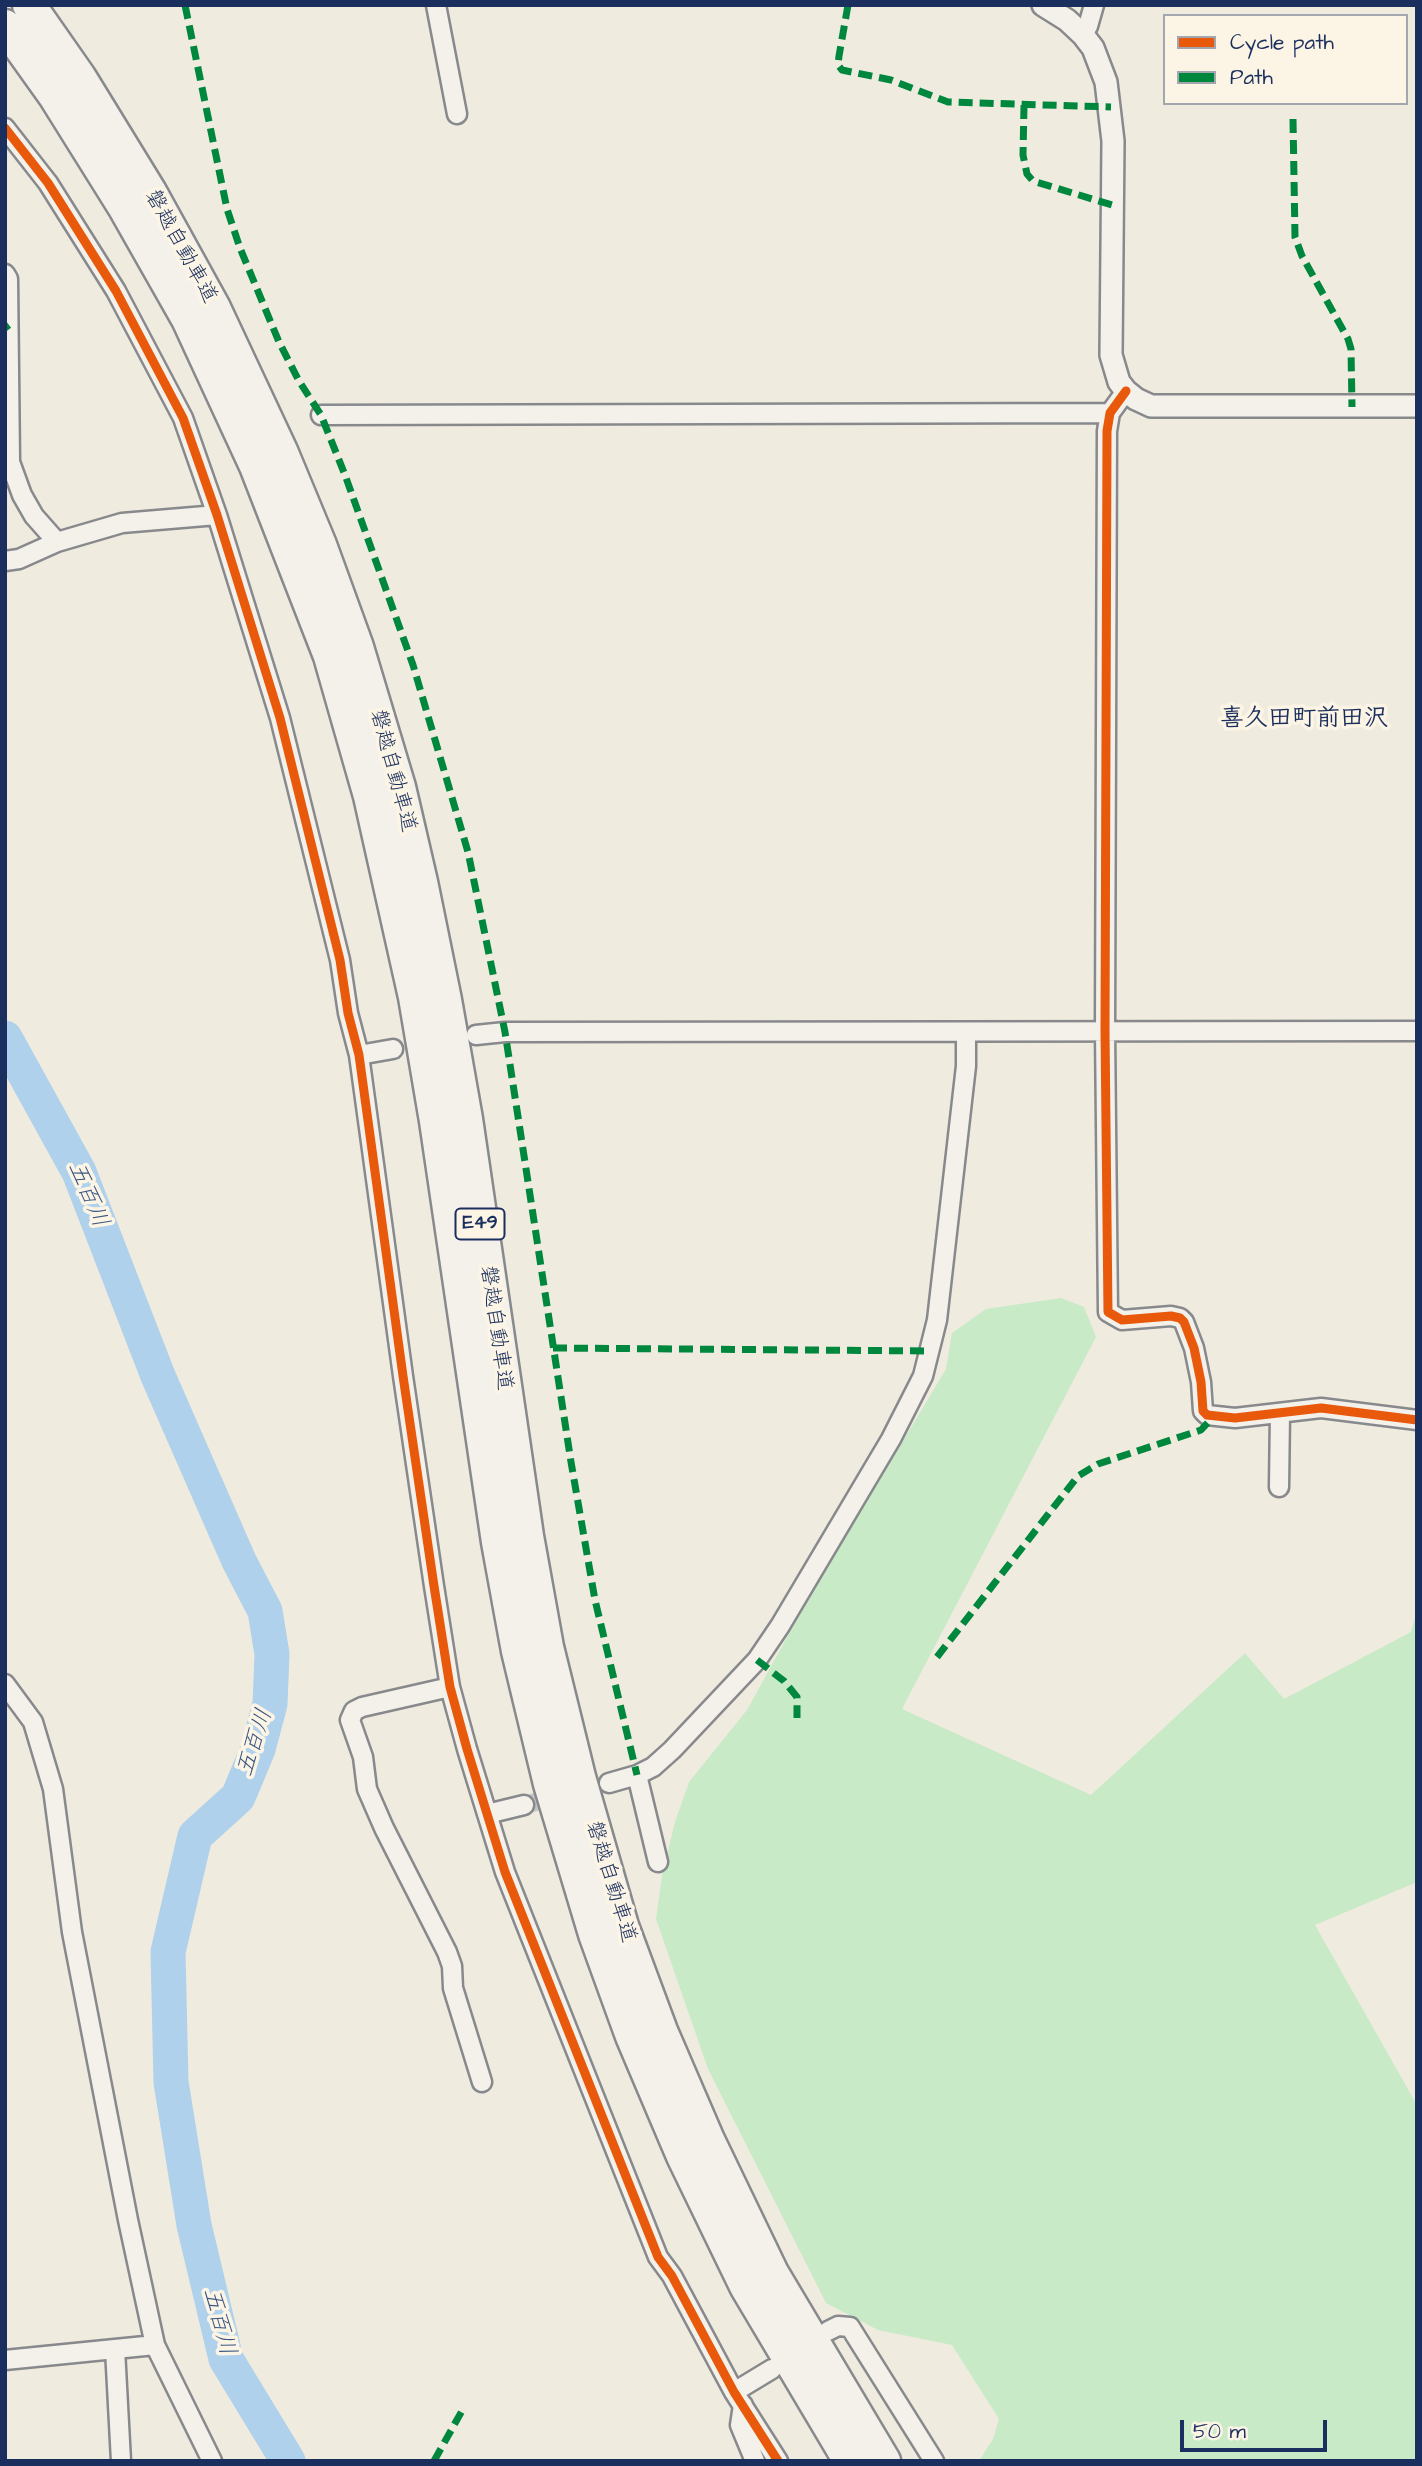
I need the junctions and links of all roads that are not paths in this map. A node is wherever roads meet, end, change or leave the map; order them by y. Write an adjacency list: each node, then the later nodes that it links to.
1 (29, 5): 45 (highway, 磐越自動車道 / E49)
2 (436, 5): 7 (street)
3 (1043, 5): 6 (street)
4 (1094, 5): 6 (street)
5 (5, 26): 44 (highway, 磐越自動車道 / E49)
6 (1083, 34): 10 (street)
7 (457, 114)
8 (5, 128): 14 (street)
9 (5, 274): 15 (street)
10 (1126, 391): 11 (street); 12 (street)
11 (1417, 407)
12 (1110, 413): 13 (street); 17 (street)
13 (321, 415)
14 (217, 515): 15 (street); 22 (street)
15 (57, 542): 16 (street)
16 (5, 561)
17 (1105, 1031): 18 (street); 19 (street); 23 (street)
18 (1417, 1031)
19 (966, 1032): 20 (street); 28 (street)
20 (476, 1035)
21 (393, 1049): 22 (street)
22 (359, 1055): 27 (street)
23 (1280, 1413): 24 (street); 25 (street)
24 (1417, 1420)
25 (1279, 1487)
26 (5, 1684): 35 (street)
27 (450, 1687): 31 (street); 33 (street)
28 (637, 1775): 29 (street); 32 (street)
29 (609, 1783)
30 (524, 1805): 31 (street)
31 (487, 1814): 39 (street)
32 (658, 1862)
33 (482, 2082)
34 (828, 2331): 46 (street)
35 (155, 2345): 36 (street); 41 (street)
36 (115, 2349): 37 (street); 40 (street)
37 (5, 2360)
38 (772, 2369): 39 (street)
39 (738, 2398): 42 (street); 43 (street)
40 (121, 2461)
41 (212, 2461)
42 (755, 2461)
43 (778, 2461)
44 (850, 2461)
45 (884, 2461)
46 (934, 2461)

